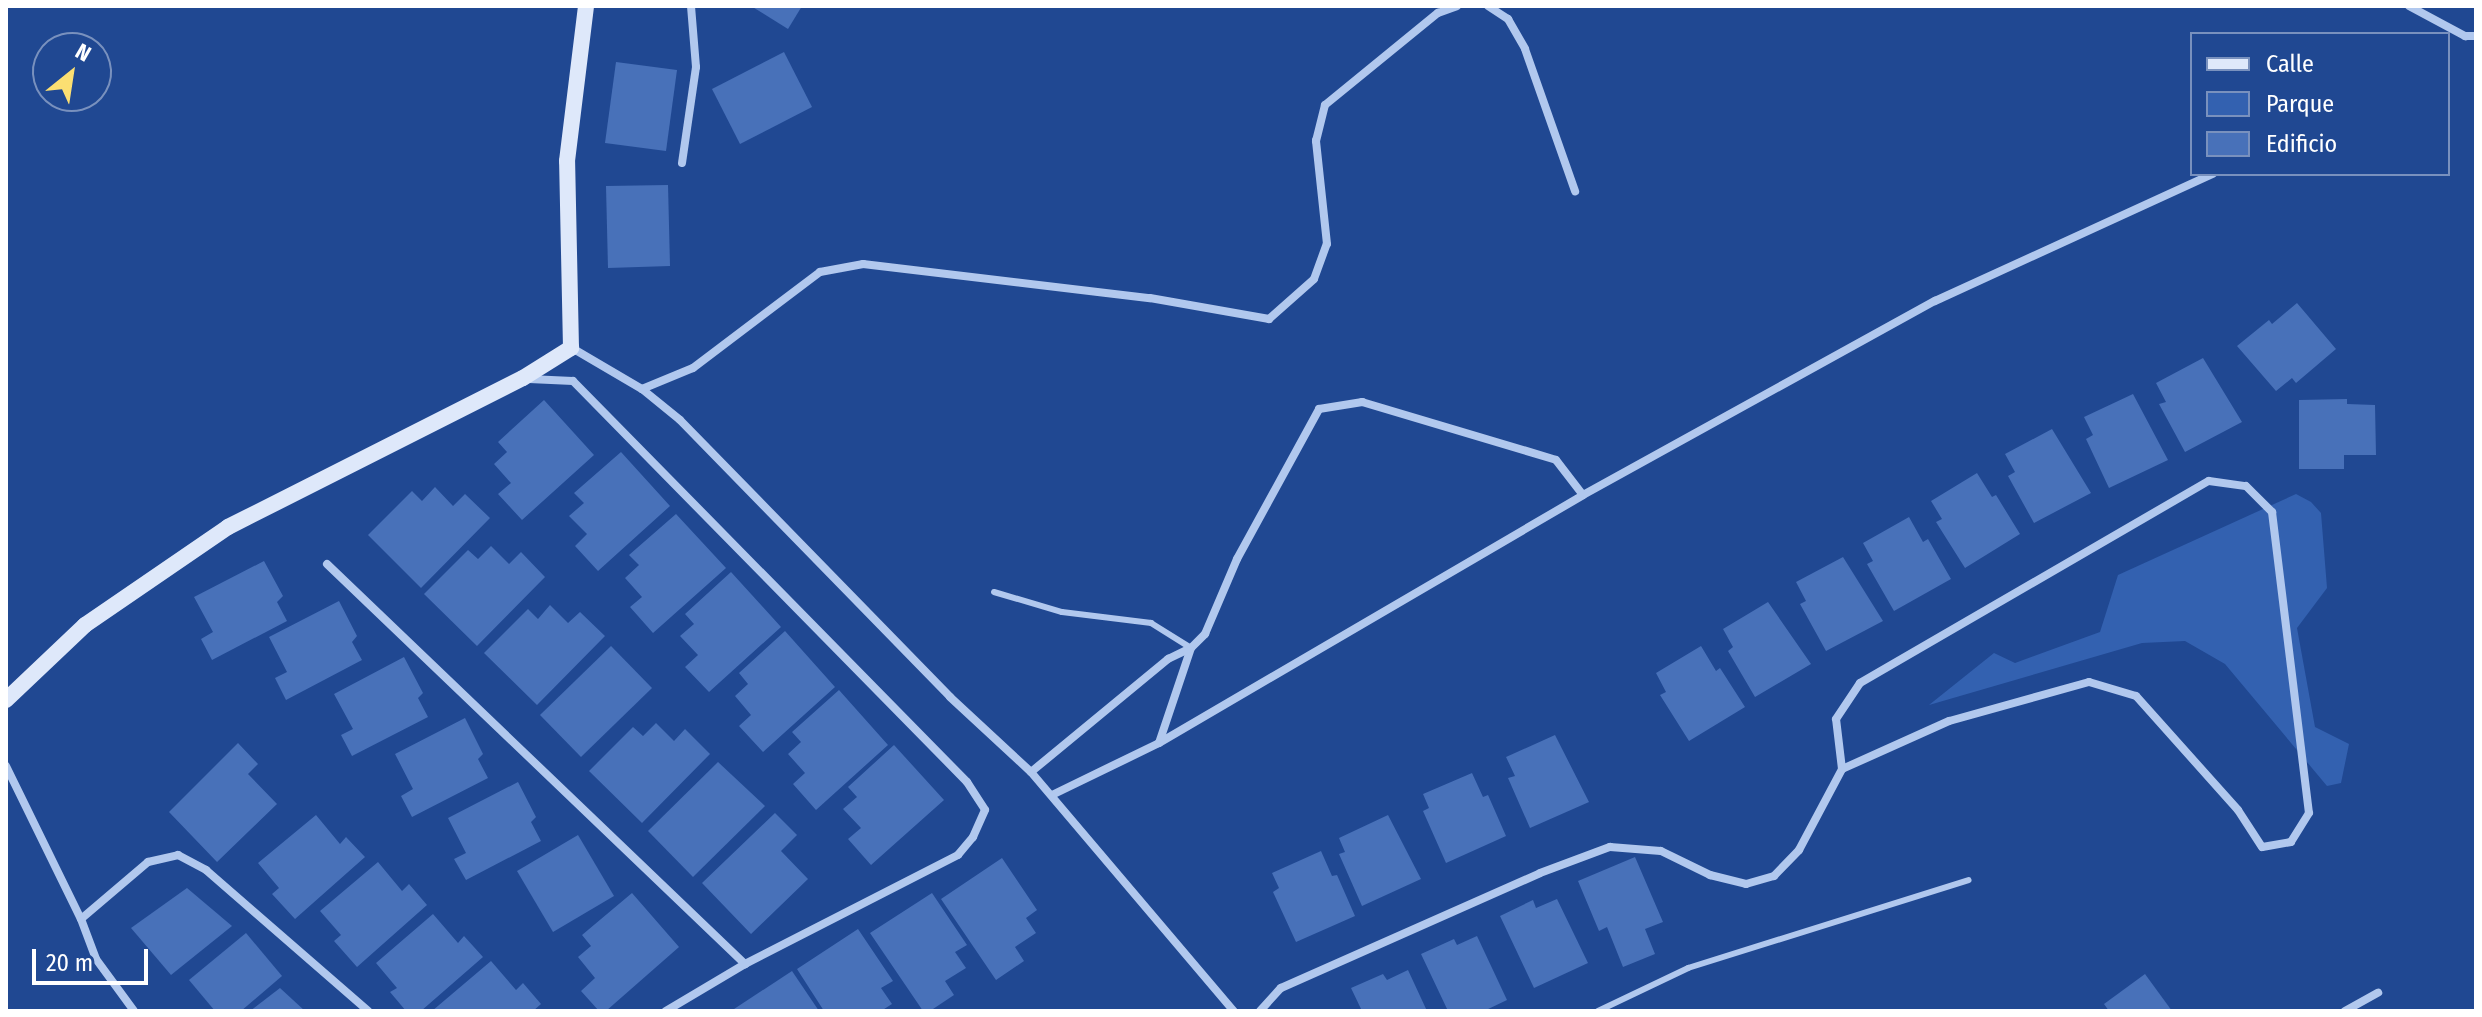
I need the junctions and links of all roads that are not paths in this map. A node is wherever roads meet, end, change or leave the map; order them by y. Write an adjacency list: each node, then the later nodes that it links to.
1 (586, 6): 10 (street)
2 (691, 6): 7 (street)
3 (1457, 6): 12 (street)
4 (1488, 6): 9 (street)
5 (2409, 6): 6 (street)
6 (2476, 36)
7 (682, 163)
8 (2209, 176): 13 (street)
9 (1575, 191)
10 (571, 348): 11 (street); 12 (street)
11 (523, 378): 17 (street); 25 (street)
12 (642, 389): 21 (street)
13 (1583, 495): 16 (street); 18 (street)
14 (327, 564): 25 (street)
15 (994, 592): 16 (lane)
16 (1191, 648): 18 (street); 21 (street)
17 (6, 700)
18 (1159, 743): 22 (street)
19 (6, 766): 24 (street)
20 (1842, 769): 20 (street); 31 (street)
21 (1031, 772): 22 (street)
22 (1052, 795): 30 (street)
23 (1968, 880): 32 (lane)
24 (81, 919): 27 (street); 28 (street)
25 (745, 964): 29 (street)
26 (2378, 993): 33 (street)
27 (134, 1011)
28 (368, 1011)
29 (666, 1011)
30 (1234, 1011)
31 (1260, 1011)
32 (1598, 1011)
33 (2345, 1011)

